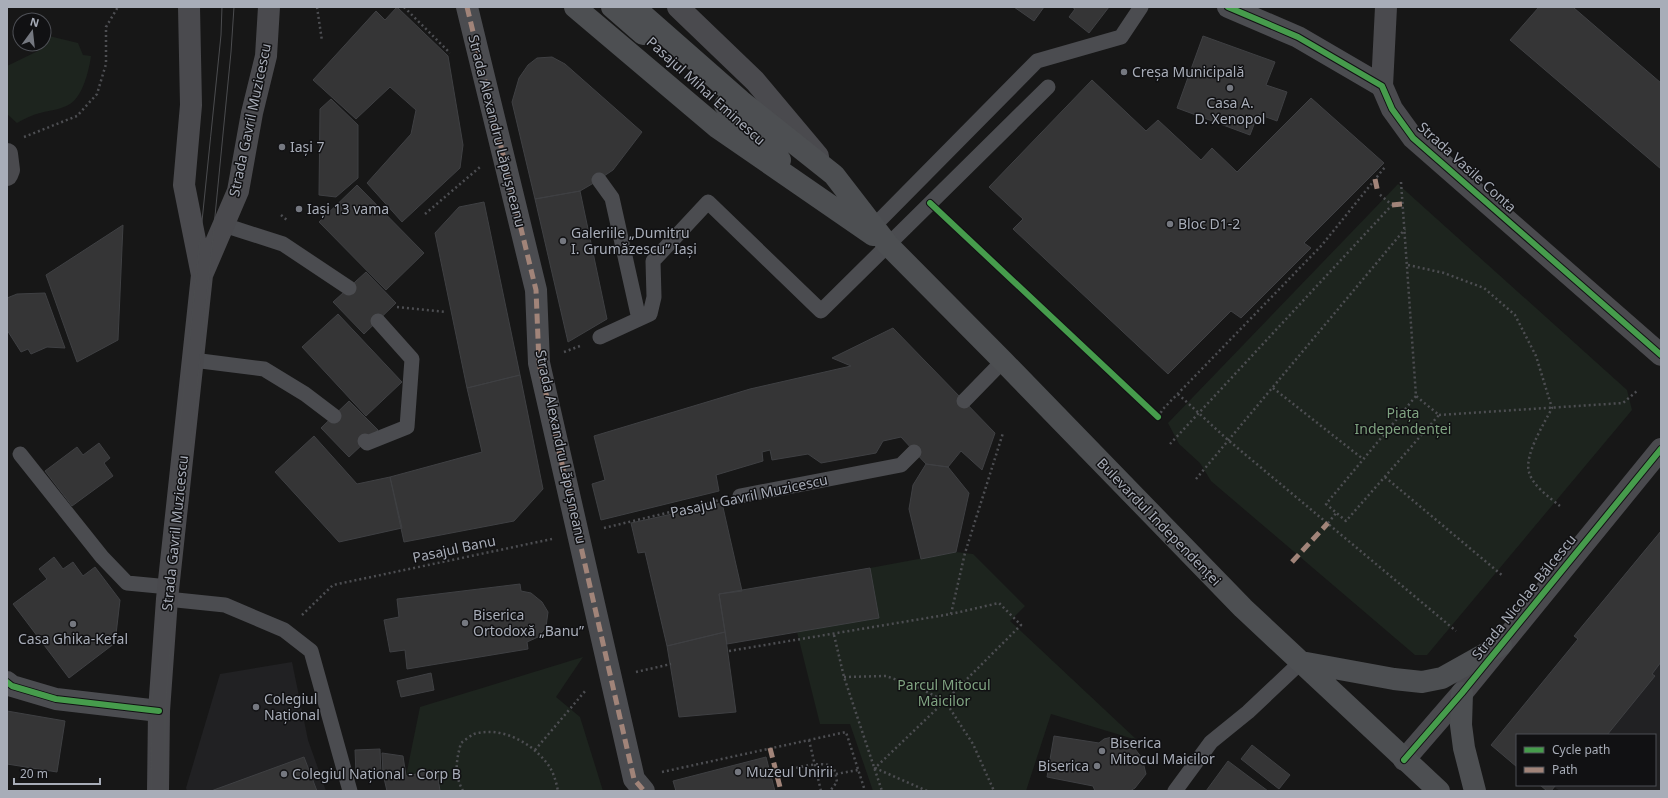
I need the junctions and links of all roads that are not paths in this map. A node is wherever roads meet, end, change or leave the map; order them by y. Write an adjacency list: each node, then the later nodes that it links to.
1 (189, 7): 21 (main road, Strada Gavril Muzicescu)
2 (269, 7): 18 (main road, Strada Gavril Muzicescu)
3 (467, 7): 45 (street, Strada Alexandru Lăpușneanu)
4 (575, 7): 17 (main road)
5 (612, 7): 17 (main road, Pasajul Mihai Eminescu)
6 (634, 7): 15 (main road, Pasajul Mihai Eminescu)
7 (678, 7): 15 (main road)
8 (1141, 7): 19 (lane)
9 (1228, 7): 11 (street)
10 (1386, 7): 11 (main road)
11 (1382, 86): 26 (main road, Strada Vasile Conta)
12 (1048, 87): 20 (lane)
13 (13, 147): 14 (main road)
14 (7, 175)
15 (834, 175): 19 (main road, Bulevardul Independenței)
16 (598, 180): 23 (lane)
17 (814, 195): 20 (main road, Bulevardul Independenței)
18 (224, 225): 21 (main road, Strada Gavril Muzicescu); 22 (lane)
19 (874, 226): 20 (main road, Bulevardul Independenței)
20 (888, 245): 23 (lane); 28 (main road, Bulevardul Independenței)
21 (202, 275): 27 (main road, Strada Gavril Muzicescu)
22 (349, 288)
23 (639, 319): 25 (lane)
24 (378, 321): 31 (lane)
25 (600, 337)
26 (1661, 355)
27 (193, 360): 30 (lane); 36 (main road, Strada Gavril Muzicescu)
28 (1003, 361): 29 (lane); 38 (main road, Bulevardul Independenței)
29 (964, 401)
30 (334, 416)
31 (366, 441)
32 (1661, 449): 37 (main road, Strada Nicolae Bălcescu)
33 (914, 452): 35 (lane, Pasajul Gavril Muzicescu)
34 (20, 454): 36 (lane)
35 (740, 496)
36 (168, 593): 41 (main road, Strada Gavril Muzicescu); 44 (lane)
37 (1501, 645): 38 (main road); 40 (main road, Strada Nicolae Bălcescu)
38 (1301, 662): 42 (main road, Bulevardul Independenței); 46 (lane)
39 (7, 682): 41 (street)
40 (1462, 693): 42 (main road, Strada Nicolae Bălcescu); 48 (main road)
41 (159, 711): 43 (main road, Strada Gavril Muzicescu)
42 (1404, 760): 47 (main road, Bulevardul Independenței)
43 (158, 791)
44 (350, 791)
45 (644, 791)
46 (1175, 791)
47 (1438, 791)
48 (1475, 791)

